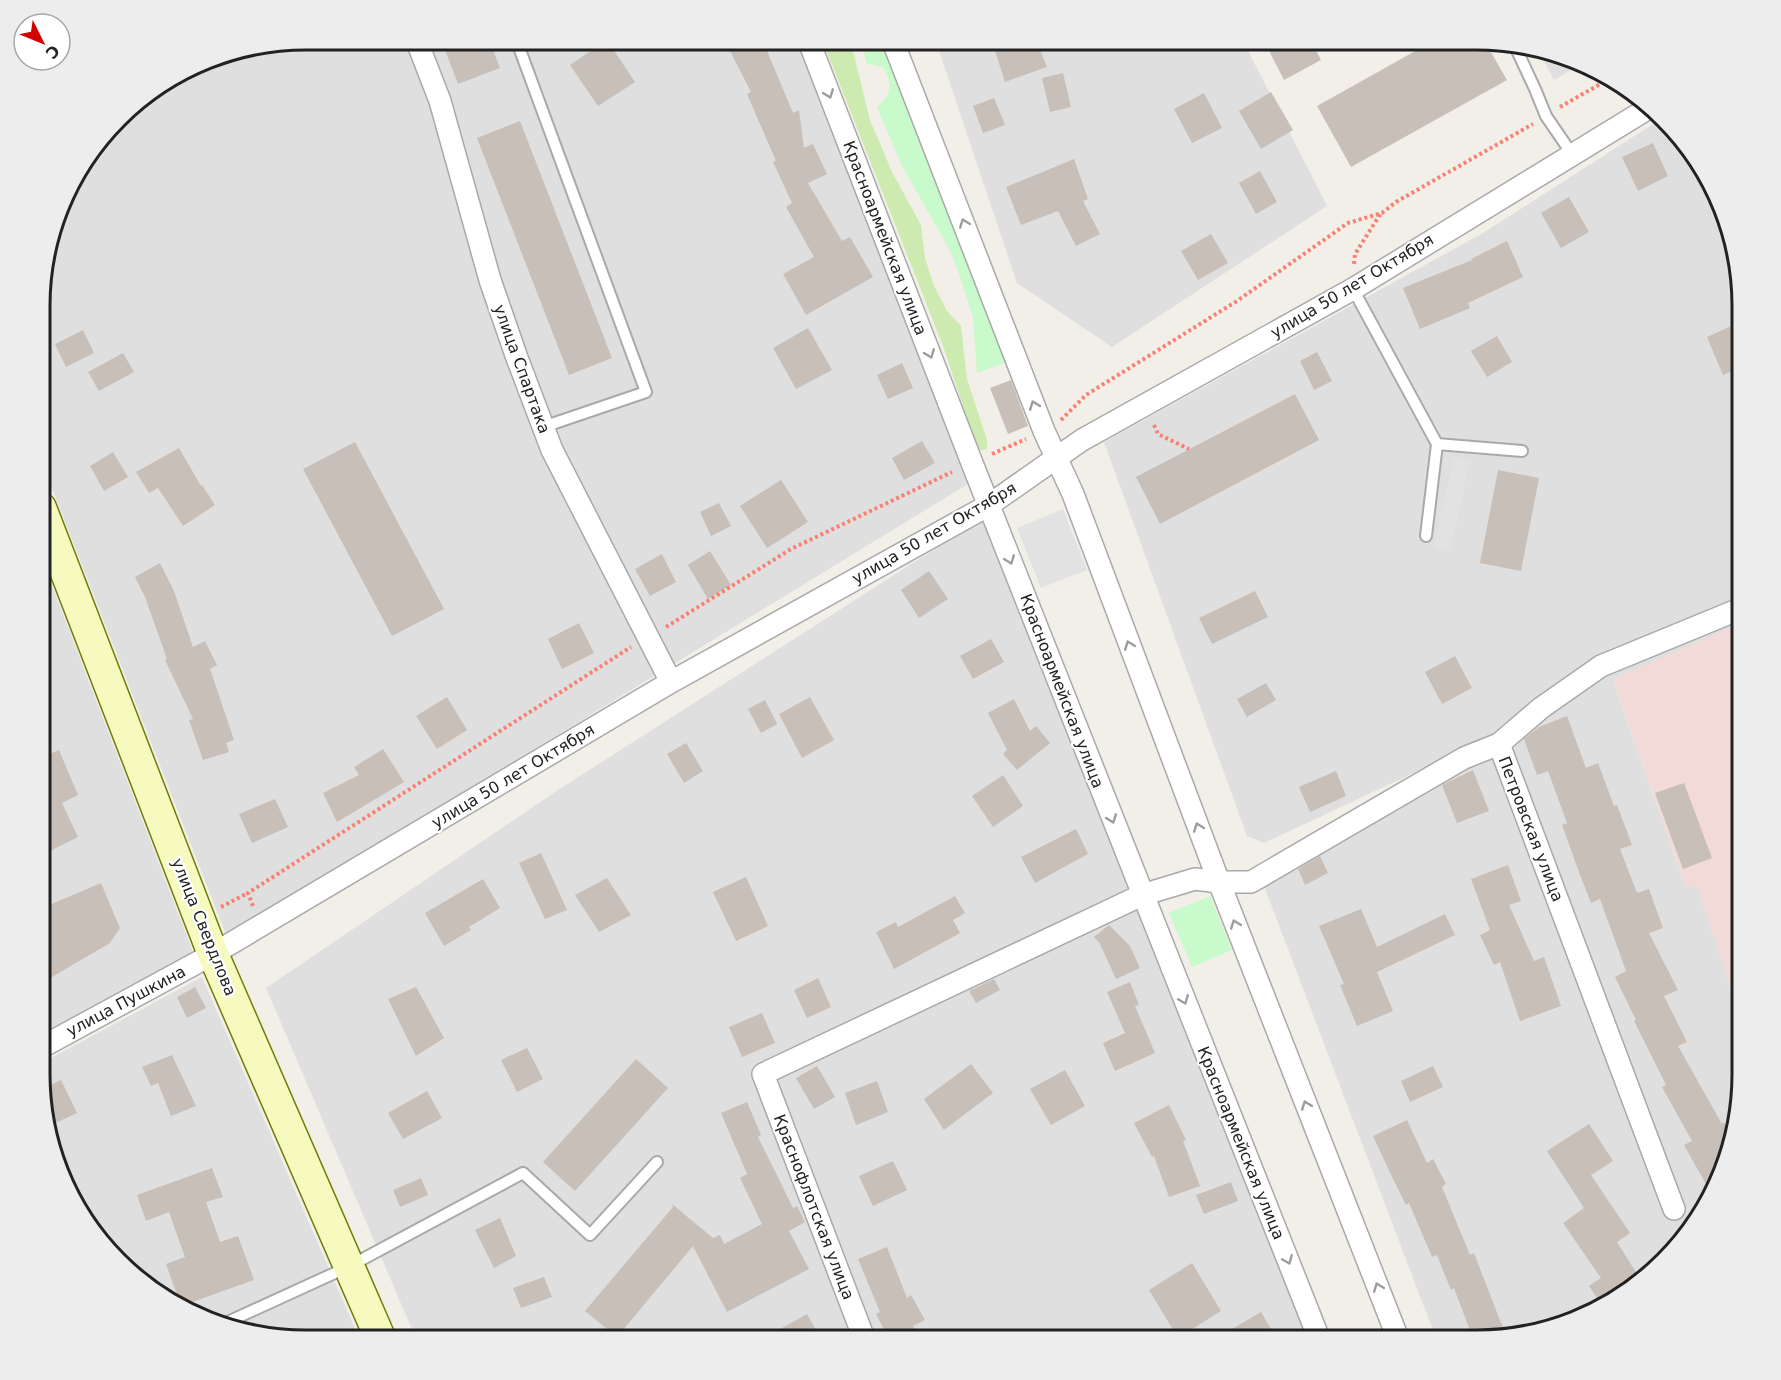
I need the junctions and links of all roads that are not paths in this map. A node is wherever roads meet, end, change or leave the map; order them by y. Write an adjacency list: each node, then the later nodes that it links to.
1 (420, 50): 9 (street, улица Спартака)
2 (520, 50): 9 (lane)
3 (812, 50): 13 (street, Красноармейская улица, one-way to 13)
4 (896, 50): 12 (street, one-way to 4)
5 (1518, 53): 7 (lane)
6 (1642, 112): 7 (street, улица 50 лет Октября)
7 (1572, 154): 8 (street, улица 50 лет Октября)
8 (1353, 289): 10 (lane); 12 (street, улица 50 лет Октября)
9 (543, 427): 17 (street, улица Спартака)
10 (1437, 444): 11 (lane); 15 (lane)
11 (1522, 451)
12 (1056, 459): 13 (street, улица 50 лет Октября); 19 (street, one-way to 12)
13 (989, 505): 17 (street, улица 50 лет Октября); 20 (street, Красноармейская улица, one-way to 20)
14 (50, 531): 21 (main road, улица Свердлова)
15 (1426, 536)
16 (1732, 612): 18 (street)
17 (671, 682): 21 (street, улица 50 лет Октября)
18 (1499, 744): 19 (street, Петровская улица); 25 (street, Петровская улица)
19 (1219, 882): 20 (street, Петровская улица); 31 (street, one-way to 19)
20 (1142, 895): 23 (street, Петровская улица); 30 (street, Красноармейская улица, one-way to 30)
21 (213, 954): 22 (street, улица Пушкина); 26 (main road, улица Свердлова)
22 (50, 1043)
23 (763, 1074): 29 (street, Краснофлотская улица)
24 (657, 1162): 26 (lane)
25 (1674, 1209)
26 (348, 1267): 27 (lane); 28 (main road, улица Свердлова)
27 (232, 1320)
28 (376, 1330)
29 (861, 1330)
30 (1316, 1330)
31 (1395, 1330)

